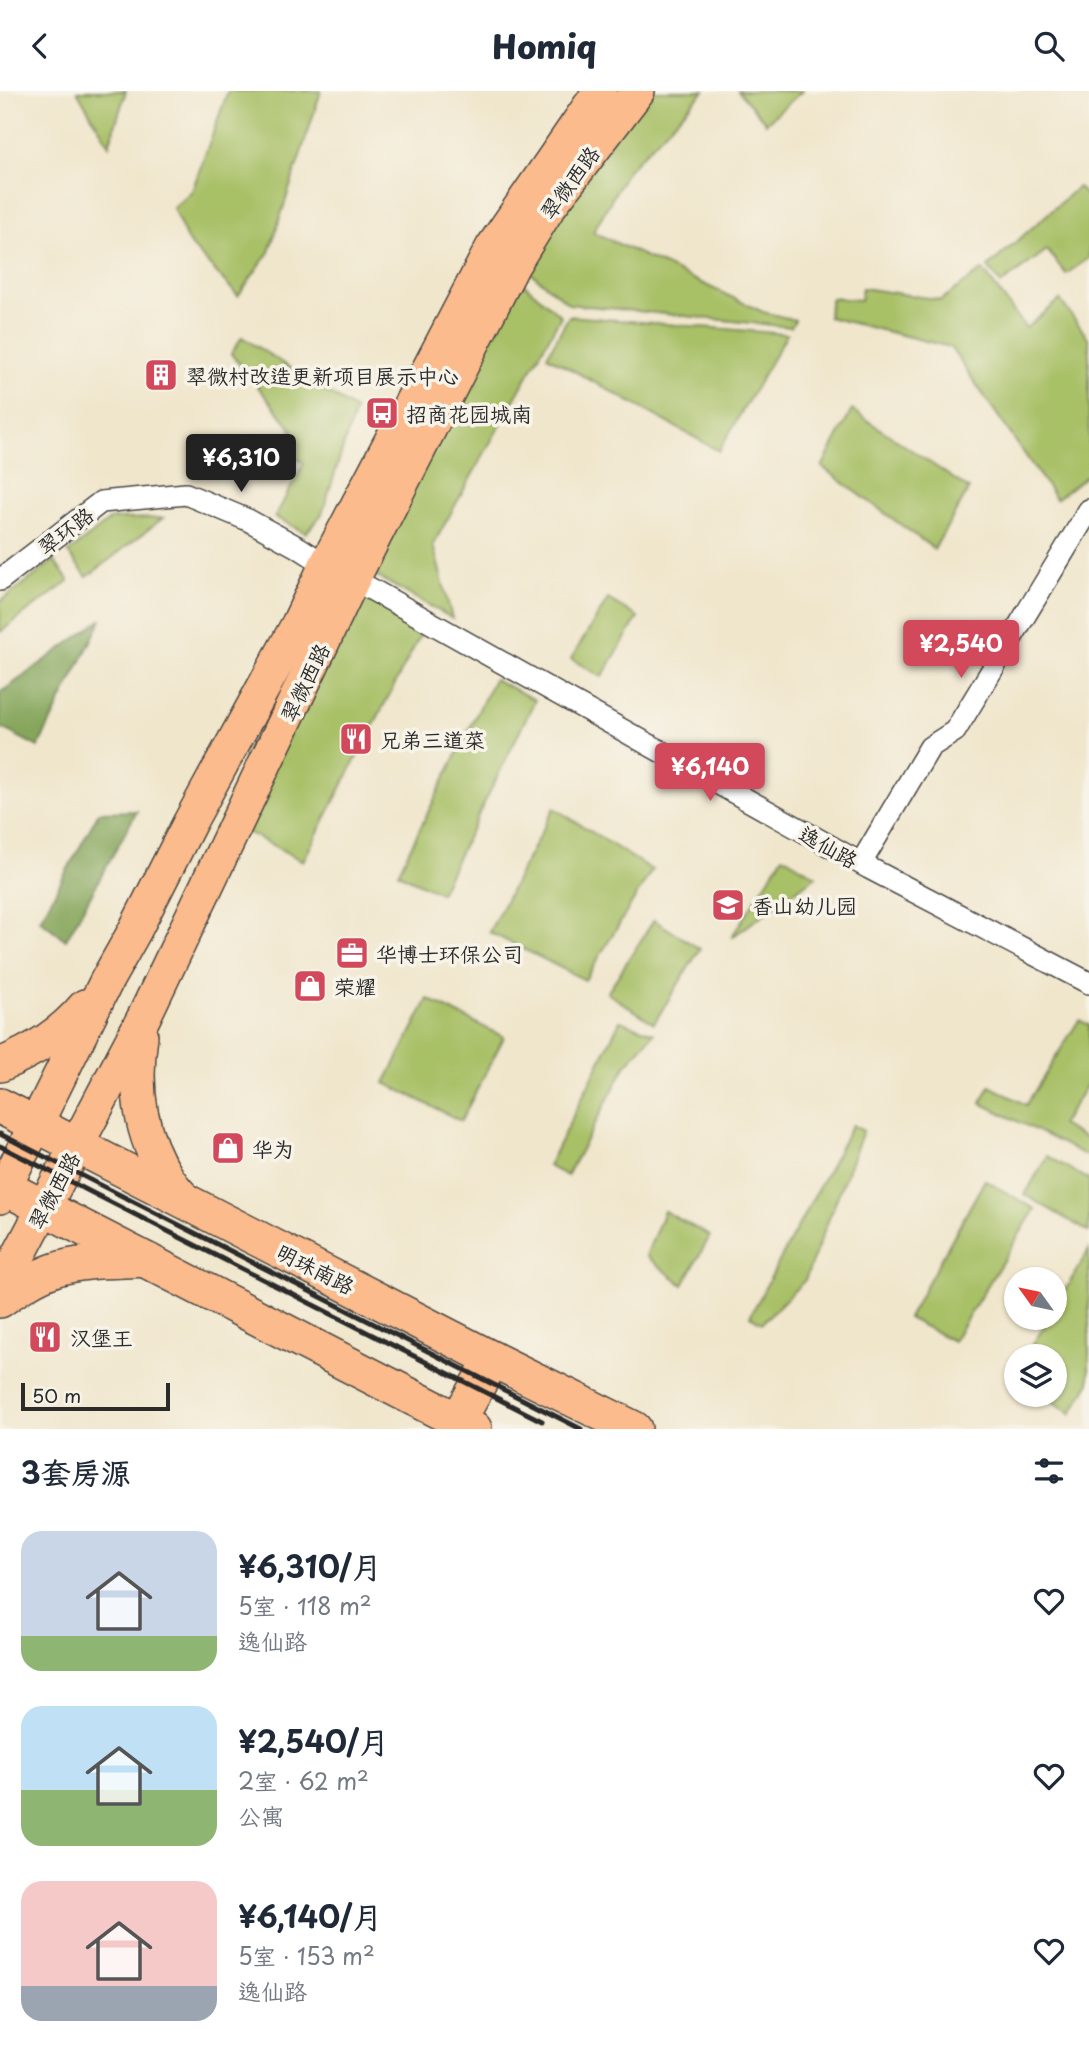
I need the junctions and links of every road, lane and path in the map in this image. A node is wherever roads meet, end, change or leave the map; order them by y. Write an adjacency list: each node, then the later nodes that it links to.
1 (600, 91): 5 (main road, 翠微西路)
2 (638, 91): 5 (main road, 翠微西路)
3 (137, 499): 5 (street, 逸仙路); 6 (street, 翠环路)
4 (1089, 510): 7 (street)
5 (340, 572): 7 (street, 逸仙路); 8 (main road, 翠微西路); 9 (main road, 翠微西路)
6 (0, 580)
7 (861, 863): 11 (street, 逸仙路)
8 (134, 932): 9 (main road); 10 (main road, 翠微西路)
9 (175, 952): 12 (main road, 翠微西路)
10 (107, 980): 13 (main road); 15 (main road, 翠微西路)
11 (1089, 983)
12 (143, 1019): 16 (main road, 翠微西路); 18 (main road)
13 (0, 1065)
14 (0, 1106): 15 (highway, 明珠南路)
15 (36, 1124): 16 (highway, 明珠南路); 17 (main road, 翠微西路)
16 (77, 1145): 18 (highway, 明珠南路); 19 (main road, 翠微西路)
17 (2, 1190): 19 (highway)
18 (187, 1202): 23 (highway, 明珠南路)
19 (44, 1207): 20 (highway); 21 (main road, 翠微西路)
20 (148, 1260): 22 (main road); 24 (highway)
21 (0, 1291)
22 (0, 1301)
23 (492, 1359): 24 (highway); 25 (highway, 明珠南路)
24 (466, 1425)
25 (634, 1429)

